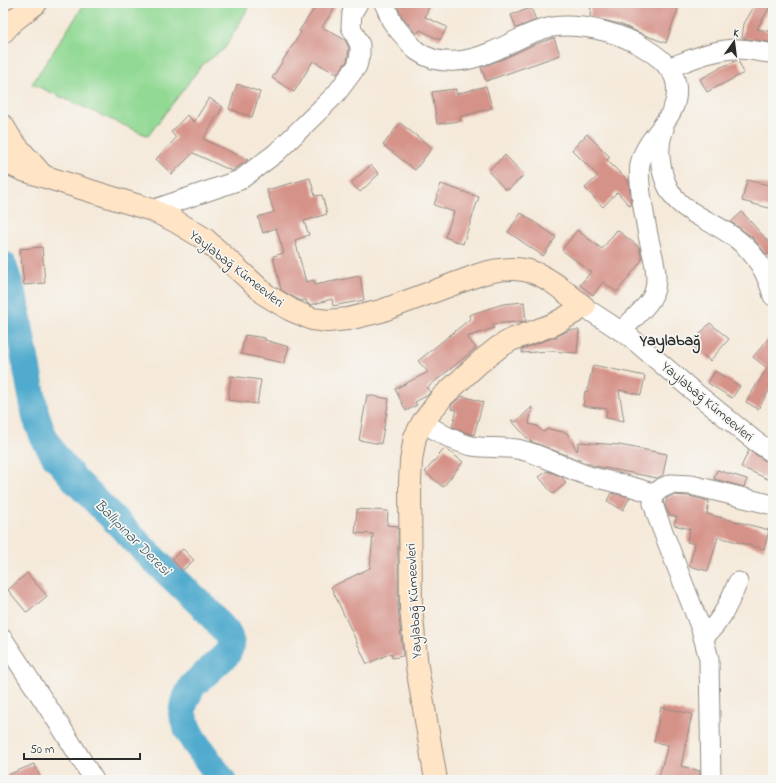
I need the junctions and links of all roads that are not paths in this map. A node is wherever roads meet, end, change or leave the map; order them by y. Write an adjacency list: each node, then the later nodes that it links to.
1 (36, 3): 4 (street)
2 (358, 3): 11 (street)
3 (384, 3): 6 (street)
4 (3, 32)
5 (769, 53): 6 (street)
6 (668, 68): 7 (street)
7 (671, 116): 12 (street); 14 (street)
8 (3, 126): 10 (street)
9 (3, 161): 10 (street, Yaylabağ Kümeevleri)
10 (44, 177): 11 (street, Yaylabağ Kümeevleri)
11 (152, 210): 13 (street, Yaylabağ Kümeevleri)
12 (773, 296)
13 (584, 307): 14 (street, Yaylabağ Kümeevleri); 15 (street, Yaylabağ Kümeevleri)
14 (621, 331): 16 (street, Yaylabağ Kümeevleri)
15 (423, 422): 17 (street); 23 (street, Yaylabağ Kümeevleri)
16 (773, 453)
17 (654, 494): 18 (street); 20 (street)
18 (773, 505)
19 (738, 582): 20 (street)
20 (704, 637): 24 (street)
21 (3, 639): 22 (street)
22 (94, 780)
23 (436, 780)
24 (711, 780)

